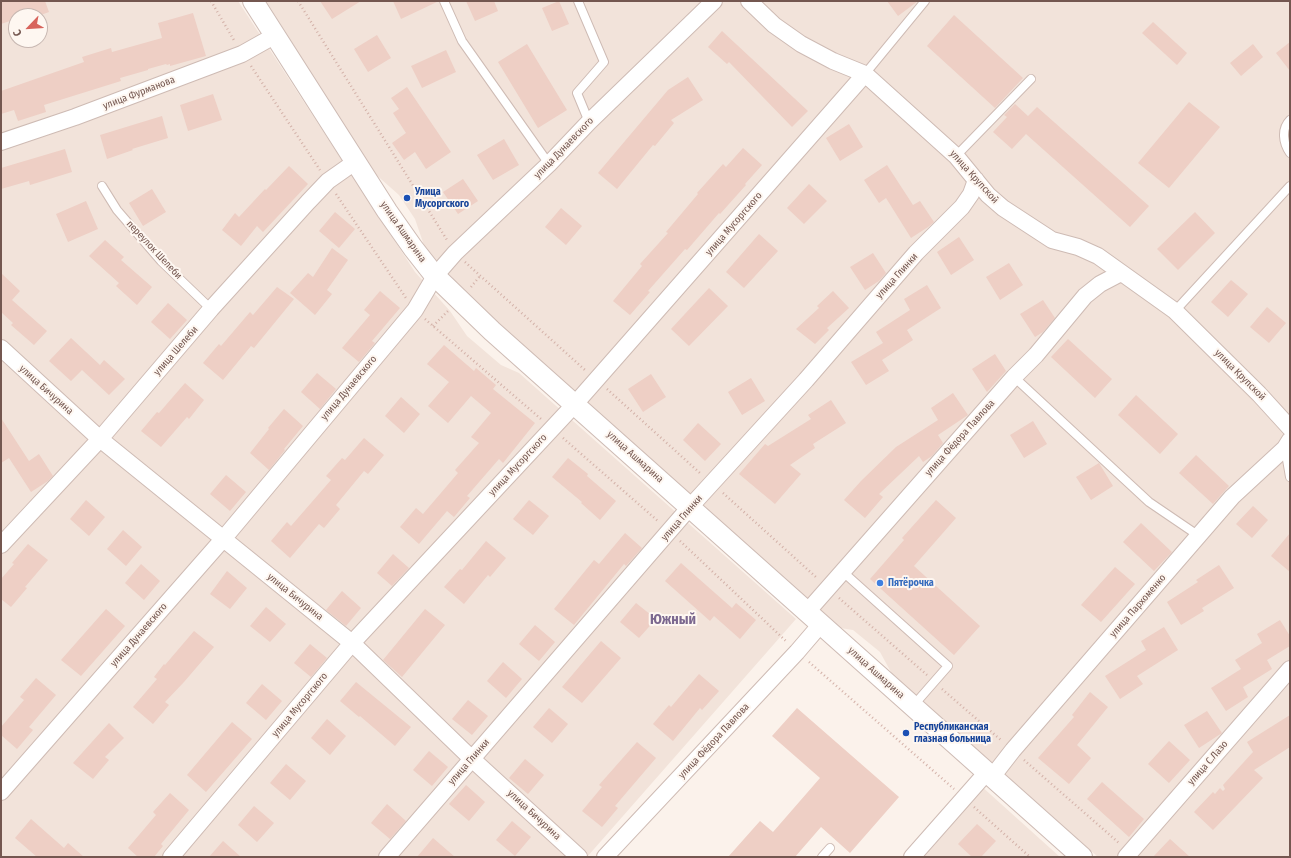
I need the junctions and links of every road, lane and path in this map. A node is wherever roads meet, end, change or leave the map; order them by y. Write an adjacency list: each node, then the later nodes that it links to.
1 (210, 1): 10 (path)
2 (253, 1): 9 (street, улица Ашмарина)
3 (298, 1): 24 (path)
4 (444, 1): 19 (lane)
5 (578, 1): 14 (lane)
6 (714, 1): 14 (street, улица Дунаевского)
7 (749, 1): 11 (street, улица Крупской)
8 (925, 1): 11 (lane)
9 (274, 36): 10 (street, улица Фурманова); 18 (street, улица Ашмарина)
10 (242, 54): 15 (street, улица Фурманова); 21 (path)
11 (865, 74): 17 (street, улица Крупской); 32 (street, улица Мусоргского)
12 (1031, 79): 17 (lane)
13 (1290, 120): 16 (lane)
14 (589, 122): 19 (street, улица Дунаевского)
15 (1, 142)
16 (1290, 153)
17 (956, 156): 20 (street, улица Крупской)
18 (356, 162): 21 (street, улица Шелеби); 26 (street, улица Ашмарина)
19 (549, 164): 24 (street, улица Дунаевского)
20 (976, 180): 25 (street, улица Крупской); 39 (street, улица Глинки)
21 (328, 182): 27 (street, улица Шелеби); 28 (path)
22 (102, 186): 27 (lane, переулок Шелеби)
23 (1290, 186): 29 (lane)
24 (455, 253): 26 (street, улица Дунаевского); 32 (path)
25 (1121, 273): 29 (street, улица Крупской); 31 (street, улица Фёдора Павлова)
26 (435, 276): 28 (street, улица Дунаевского); 33 (street, улица Ашмарина)
27 (211, 309): 36 (street, улица Шелеби)
28 (415, 310): 34 (path); 43 (street, улица Дунаевского)
29 (1174, 311): 35 (street, улица Крупской)
30 (1, 348): 36 (street, улица Бичурина)
31 (1014, 377): 42 (lane); 45 (street, улица Фёдора Павлова)
32 (596, 380): 33 (street, улица Мусоргского); 39 (path)
33 (575, 404): 34 (street, улица Мусоргского); 40 (street, улица Ашмарина)
34 (552, 428): 41 (path); 48 (street, улица Мусоргского)
35 (1290, 428)
36 (100, 439): 43 (street, улица Бичурина); 44 (street, улица Шелеби)
37 (1288, 444): 38 (lane); 42 (street, улица Пархоменко)
38 (1290, 477)
39 (712, 484): 40 (street, улица Глинки); 46 (path)
40 (690, 507): 41 (street, улица Глинки); 47 (street, улица Ашмарина)
41 (670, 531): 49 (path); 54 (street, улица Глинки)
42 (1199, 536): 53 (street, улица Пархоменко)
43 (224, 538): 48 (street, улица Бичурина); 56 (street, улица Дунаевского)
44 (1, 545)
45 (842, 571): 46 (street, улица Фёдора Павлова); 51 (lane)
46 (828, 588): 47 (street, улица Фёдора Павлова); 51 (path)
47 (814, 618): 49 (street, улица Фёдора Павлова); 52 (street, улица Ашмарина)
48 (352, 643): 54 (street, улица Бичурина); 60 (street, улица Мусоргского)
49 (798, 652): 57 (path); 63 (street, улица Фёдора Павлова)
50 (1290, 669): 59 (street, улица С.Лазо)
51 (934, 682): 52 (lane); 53 (path)
52 (912, 706): 55 (street, улица Ашмарина)
53 (1013, 750): 55 (street, улица Пархоменко); 59 (path)
54 (472, 759): 61 (street, улица Глинки); 62 (street, улица Бичурина)
55 (990, 774): 57 (street, улица Пархоменко); 67 (street, улица Ашмарина)
56 (1, 792)
57 (964, 798): 65 (street, улица Пархоменко); 66 (path)
58 (830, 848): 64 (lane)
59 (1128, 855)
60 (171, 857)
61 (387, 857)
62 (579, 857)
63 (605, 857)
64 (822, 857)
65 (912, 857)
66 (1030, 857)
67 (1082, 857)

